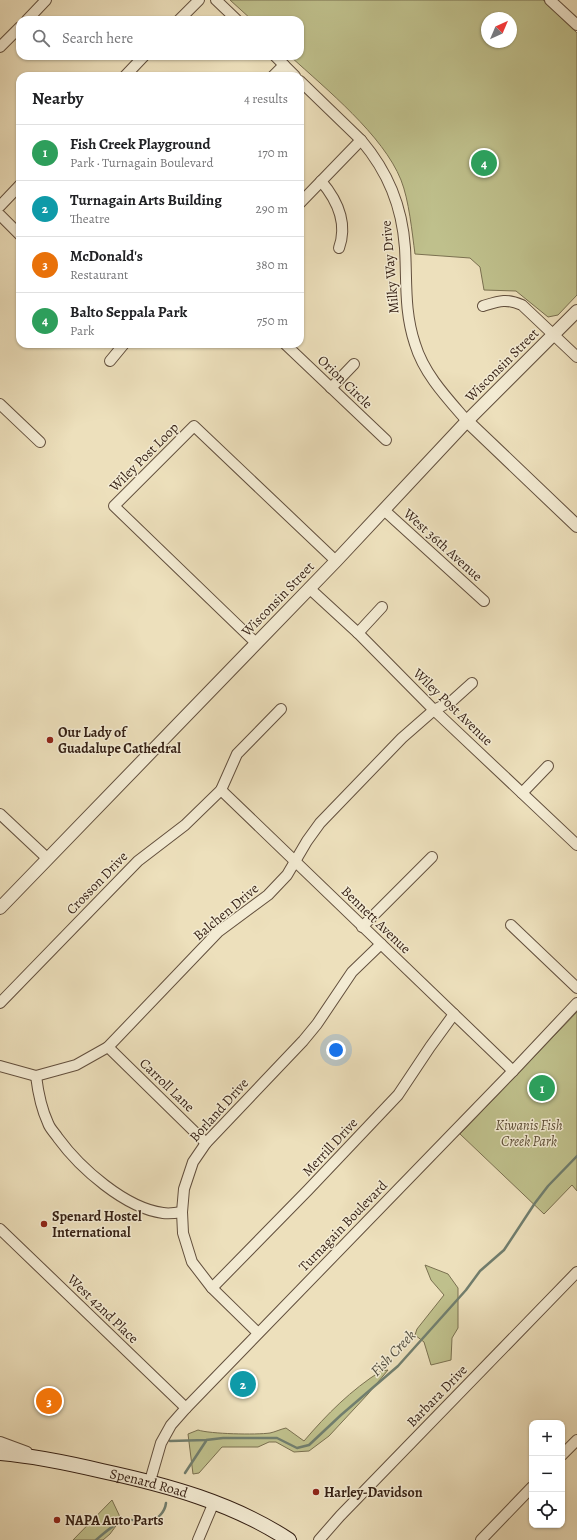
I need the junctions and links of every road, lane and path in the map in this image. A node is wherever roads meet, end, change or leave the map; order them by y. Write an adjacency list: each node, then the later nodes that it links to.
1 (46, 0): 5 (street)
2 (199, 0): 6 (street)
3 (216, 0): 7 (street)
4 (550, 0): 8 (street)
5 (30, 16)
6 (183, 16)
7 (233, 16)
8 (577, 25)
9 (16, 31): 10 (street)
10 (0, 47)
11 (140, 60): 14 (street)
12 (279, 60): 13 (street)
13 (284, 65): 15 (street); 16 (street)
14 (129, 72)
15 (277, 72)
16 (291, 72)
17 (304, 84): 18 (street, Milky Way Drive)
18 (361, 140): 19 (street); 36 (street, Milky Way Drive)
19 (320, 181): 21 (street); 25 (street)
20 (16, 189): 22 (street)
21 (304, 199)
22 (0, 206)
23 (0, 215): 24 (street)
24 (16, 231)
25 (339, 248)
26 (483, 306): 28 (street)
27 (577, 311): 28 (street, Wisconsin Street)
28 (554, 335): 31 (street); 36 (street, Wisconsin Street)
29 (121, 348): 32 (street)
30 (290, 348): 34 (street, Orion Circle)
31 (577, 357)
32 (110, 361)
33 (354, 364): 34 (street)
34 (331, 388): 37 (street, Orion Circle)
35 (0, 404): 38 (street)
36 (467, 421): 39 (street, Wisconsin Street); 40 (street)
37 (386, 440)
38 (40, 442)
39 (384, 510): 41 (street, Wisconsin Street); 43 (street, West 36th Avenue)
40 (577, 526)
41 (336, 561): 42 (street, Wisconsin Street); 46 (street, Wiley Post Loop)
42 (309, 588): 45 (street, Wiley Post Avenue); 46 (street, Wisconsin Street)
43 (484, 601)
44 (382, 607): 45 (street)
45 (358, 633): 49 (street, Wiley Post Avenue)
46 (256, 643): 56 (street, Wisconsin Street)
47 (472, 682): 49 (street, Balchen Drive)
48 (281, 709): 51 (street)
49 (434, 710): 52 (street, Wiley Post Avenue); 57 (street, Balchen Drive)
50 (548, 766): 52 (street)
51 (221, 790): 57 (street, Bennett Avenue); 63 (street, Crosson Drive)
52 (522, 793): 54 (street, Wiley Post Avenue)
53 (0, 814): 56 (street)
54 (577, 845)
55 (432, 857): 60 (street)
56 (48, 859): 58 (street, Wisconsin Street)
57 (296, 862): 60 (street, Bennett Avenue); 66 (street, Balchen Drive)
58 (0, 908)
59 (511, 925): 62 (street)
60 (362, 927): 61 (street, Bennett Avenue)
61 (381, 944): 65 (street, Bennett Avenue); 70 (street, Borland Drive)
62 (577, 988)
63 (0, 1003)
64 (577, 1003): 68 (street, Turnagain Boulevard)
65 (454, 1014): 68 (street, Bennett Avenue); 74 (street, Merrill Drive)
66 (108, 1047): 69 (street, Balchen Drive); 70 (street, Carroll Lane)
67 (0, 1066): 69 (street)
68 (513, 1071): 75 (street, Turnagain Boulevard)
69 (36, 1076): 71 (street)
70 (206, 1143): 71 (street, Borland Drive)
71 (182, 1212): 74 (street, Borland Drive)
72 (0, 1229): 76 (street, West 42nd Place)
73 (577, 1272): 87 (street, Barbara Drive)
74 (212, 1288): 75 (street, Borland Drive)
75 (258, 1333): 76 (street, Turnagain Boulevard)
76 (186, 1408): 82 (street, Turnagain Boulevard)
77 (577, 1440): 80 (street)
78 (0, 1442): 81 (street)
79 (0, 1453): 81 (main road, Spenard Road)
80 (565, 1453)
81 (38, 1456): 82 (main road, Spenard Road)
82 (150, 1481): 84 (main road, Spenard Road)
83 (529, 1490): 88 (street)
84 (214, 1502): 85 (street); 86 (main road, Spenard Road)
85 (198, 1540)
86 (289, 1540)
87 (319, 1540)
88 (481, 1540)

